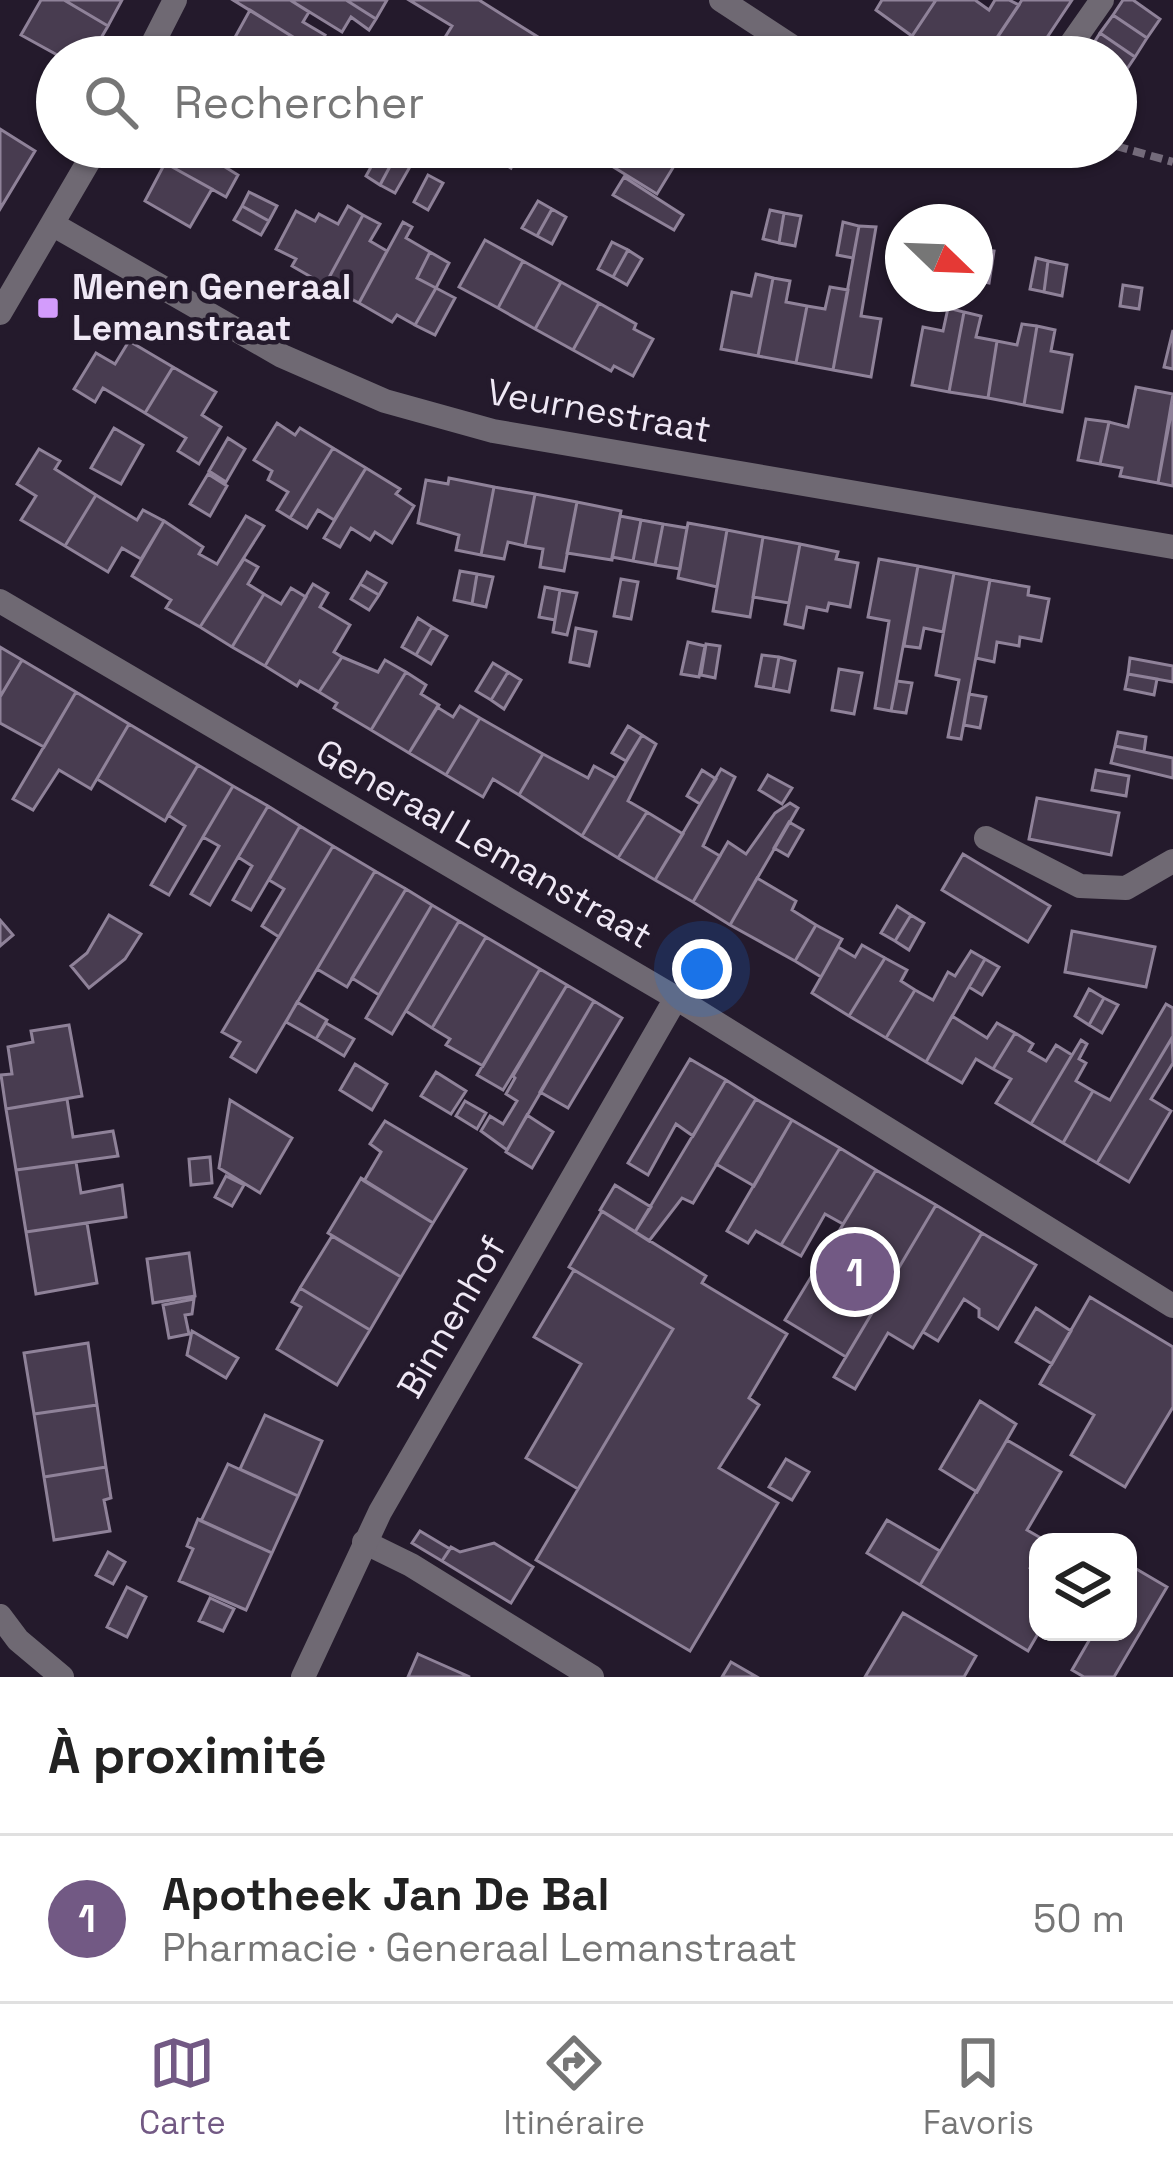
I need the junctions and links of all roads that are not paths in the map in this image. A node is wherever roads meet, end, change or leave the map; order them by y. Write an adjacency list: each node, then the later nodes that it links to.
1 (175, 0): 4 (street)
2 (721, 0): 5 (street)
3 (1102, 0): 6 (street)
4 (157, 36)
5 (776, 36)
6 (1077, 36)
7 (85, 168): 8 (street)
8 (52, 224): 9 (street); 10 (street, Veurnestraat)
9 (0, 313)
10 (1173, 547)
11 (0, 602): 14 (street, Generaal Lemanstraat)
12 (986, 838): 13 (street)
13 (1173, 861)
14 (676, 998): 15 (street, Generaal Lemanstraat); 16 (street, Binnenhof)
15 (1173, 1306)
16 (364, 1542): 19 (street, Binnenhof); 20 (street)
17 (0, 1616): 18 (street)
18 (62, 1677)
19 (303, 1677)
20 (592, 1677)

